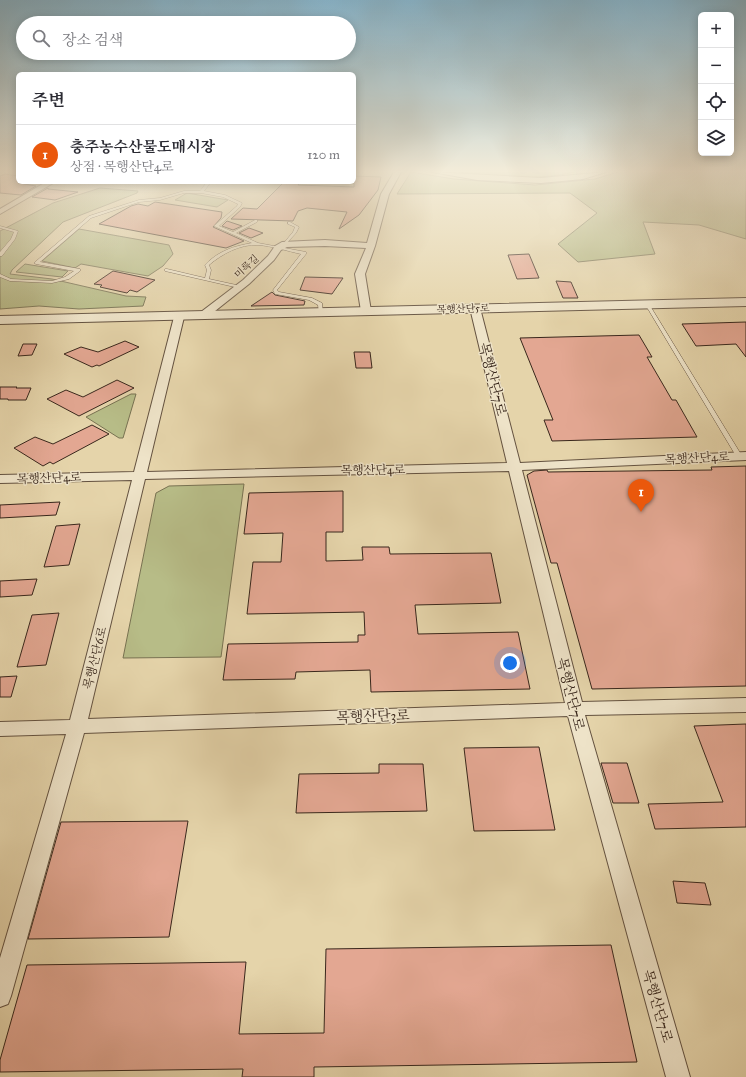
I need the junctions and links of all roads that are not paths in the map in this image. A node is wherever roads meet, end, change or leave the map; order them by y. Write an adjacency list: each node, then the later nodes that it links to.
1 (84, 222): 13 (lane)
2 (220, 222): 7 (lane, 미륵길)
3 (254, 222): 7 (lane)
4 (377, 222): 10 (street)
5 (289, 223): 9 (lane)
6 (0, 227): 11 (lane)
7 (234, 233): 8 (lane, 미륵길)
8 (257, 244): 9 (lane, 미륵길); 14 (lane)
9 (281, 246): 10 (street); 15 (street, 미륵길); 20 (lane)
10 (371, 246): 19 (street)
11 (0, 255)
12 (166, 270): 14 (lane)
13 (0, 275)
14 (207, 279): 15 (lane)
15 (240, 287): 22 (street, 미륵길)
16 (746, 302): 17 (street, 목행산단5로)
17 (647, 304): 18 (street, 목행산단5로); 24 (lane)
18 (475, 308): 19 (street, 목행산단5로); 25 (street, 목행산단7로)
19 (366, 311): 20 (street, 목행산단5로)
20 (321, 313): 22 (street, 목행산단5로)
21 (179, 317): 22 (street, 목행산단5로); 23 (street, 목행산단5로); 26 (street, 목행산단6로)
22 (201, 317)
23 (0, 320)
24 (742, 456): 25 (street, 목행산단4로)
25 (515, 467): 26 (street, 목행산단4로); 29 (street, 목행산단7로)
26 (140, 476): 27 (street, 목행산단4로); 30 (street, 목행산단6로)
27 (0, 479)
28 (746, 705): 29 (street, 목행산단3로)
29 (575, 709): 30 (street, 목행산단3로); 33 (street, 목행산단7로)
30 (77, 727): 31 (street, 목행산단3로); 32 (street, 목행산단6로)
31 (0, 729)
32 (0, 996)
33 (678, 1077)

